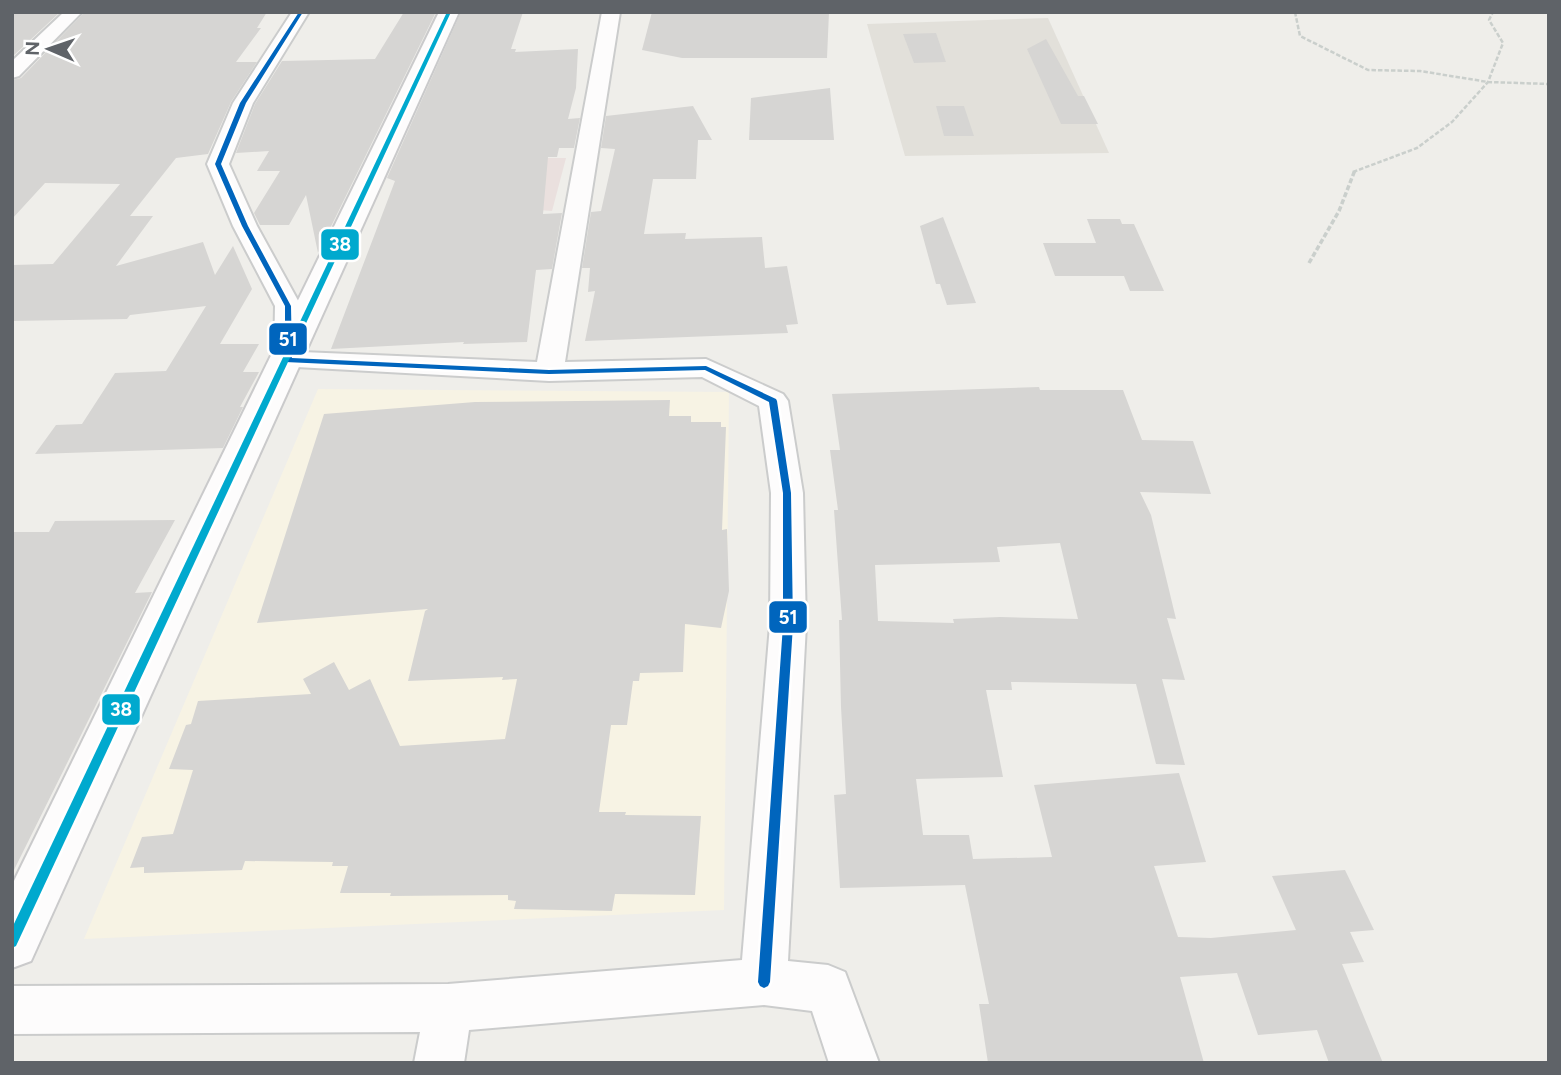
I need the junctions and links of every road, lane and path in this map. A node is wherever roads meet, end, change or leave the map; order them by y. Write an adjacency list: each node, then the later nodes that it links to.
1 (74, 12): 7 (street)
2 (301, 12): 11 (street)
3 (449, 12): 11 (street)
4 (611, 12): 12 (street)
5 (1295, 12): 8 (path)
6 (1493, 12): 8 (path)
7 (12, 72)
8 (1488, 82): 9 (path); 10 (path)
9 (1549, 84)
10 (1309, 263)
11 (288, 360): 12 (street); 13 (street)
12 (549, 372): 14 (street)
13 (12, 942)
14 (764, 982): 15 (street); 18 (street)
15 (448, 1008): 16 (street); 17 (street)
16 (12, 1010)
17 (439, 1063)
18 (854, 1063)

